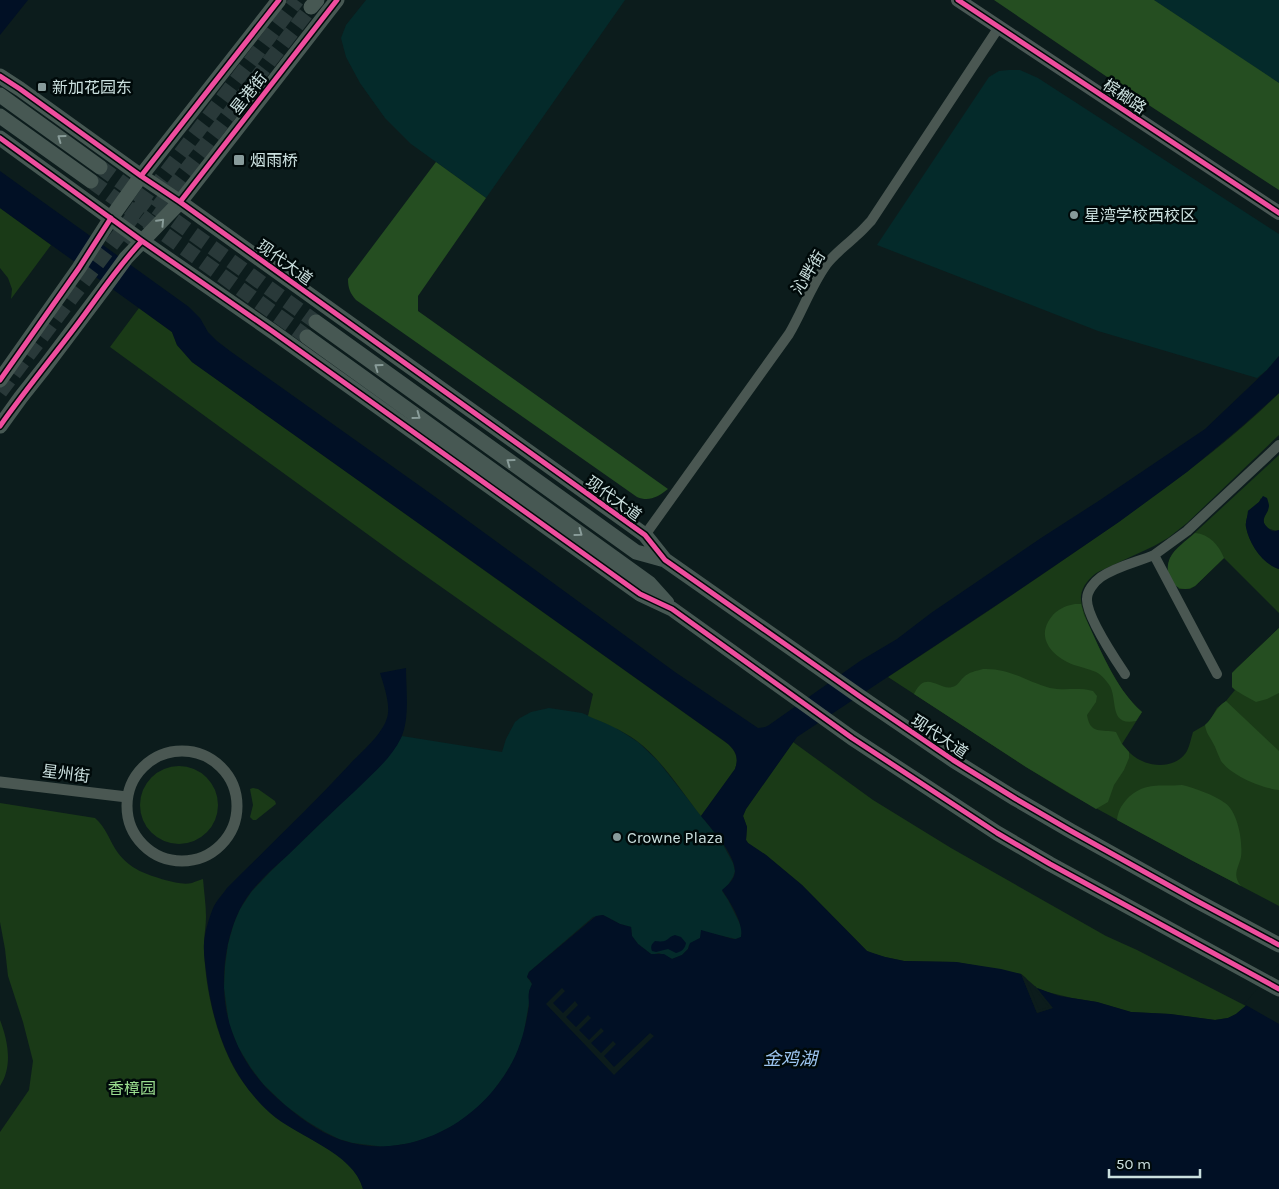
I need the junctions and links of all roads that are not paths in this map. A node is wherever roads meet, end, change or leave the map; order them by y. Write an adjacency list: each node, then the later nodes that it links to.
1 (279, 0): 10 (main road, 星港街)
2 (336, 0): 12 (main road, 星港街)
3 (958, 0): 4 (main road, 槟榔路)
4 (999, 27): 13 (main road, 槟榔路); 21 (street, 沁畔街)
5 (0, 76): 10 (main road, 现代大道)
6 (0, 95): 9 (main road, one-way to 6)
7 (0, 116): 11 (main road)
8 (0, 138): 14 (main road)
9 (100, 167)
10 (141, 176): 12 (main road, 现代大道); 14 (main road, 星港街)
11 (90, 181)
12 (180, 202): 15 (main road, 星港街, one-way to 12); 21 (main road, 现代大道)
13 (1279, 213)
14 (111, 218): 15 (main road); 18 (main road, 星港街)
15 (142, 241): 19 (main road, 星港街); 24 (main road)
16 (316, 322): 23 (main road, 现代大道, one-way to 16)
17 (307, 337): 24 (main road, one-way to 24)
18 (0, 380)
19 (0, 426)
20 (1279, 445): 22 (street)
21 (645, 535): 23 (main road, 现代大道)
22 (1154, 555): 25 (street); 26 (street)
23 (665, 560): 29 (main road, 现代大道)
24 (672, 609): 30 (main road)
25 (1124, 674)
26 (1217, 674)
27 (0, 782): 28 (street, 星州街)
28 (128, 797): 28 (street)
29 (1279, 945)
30 (1279, 988)

